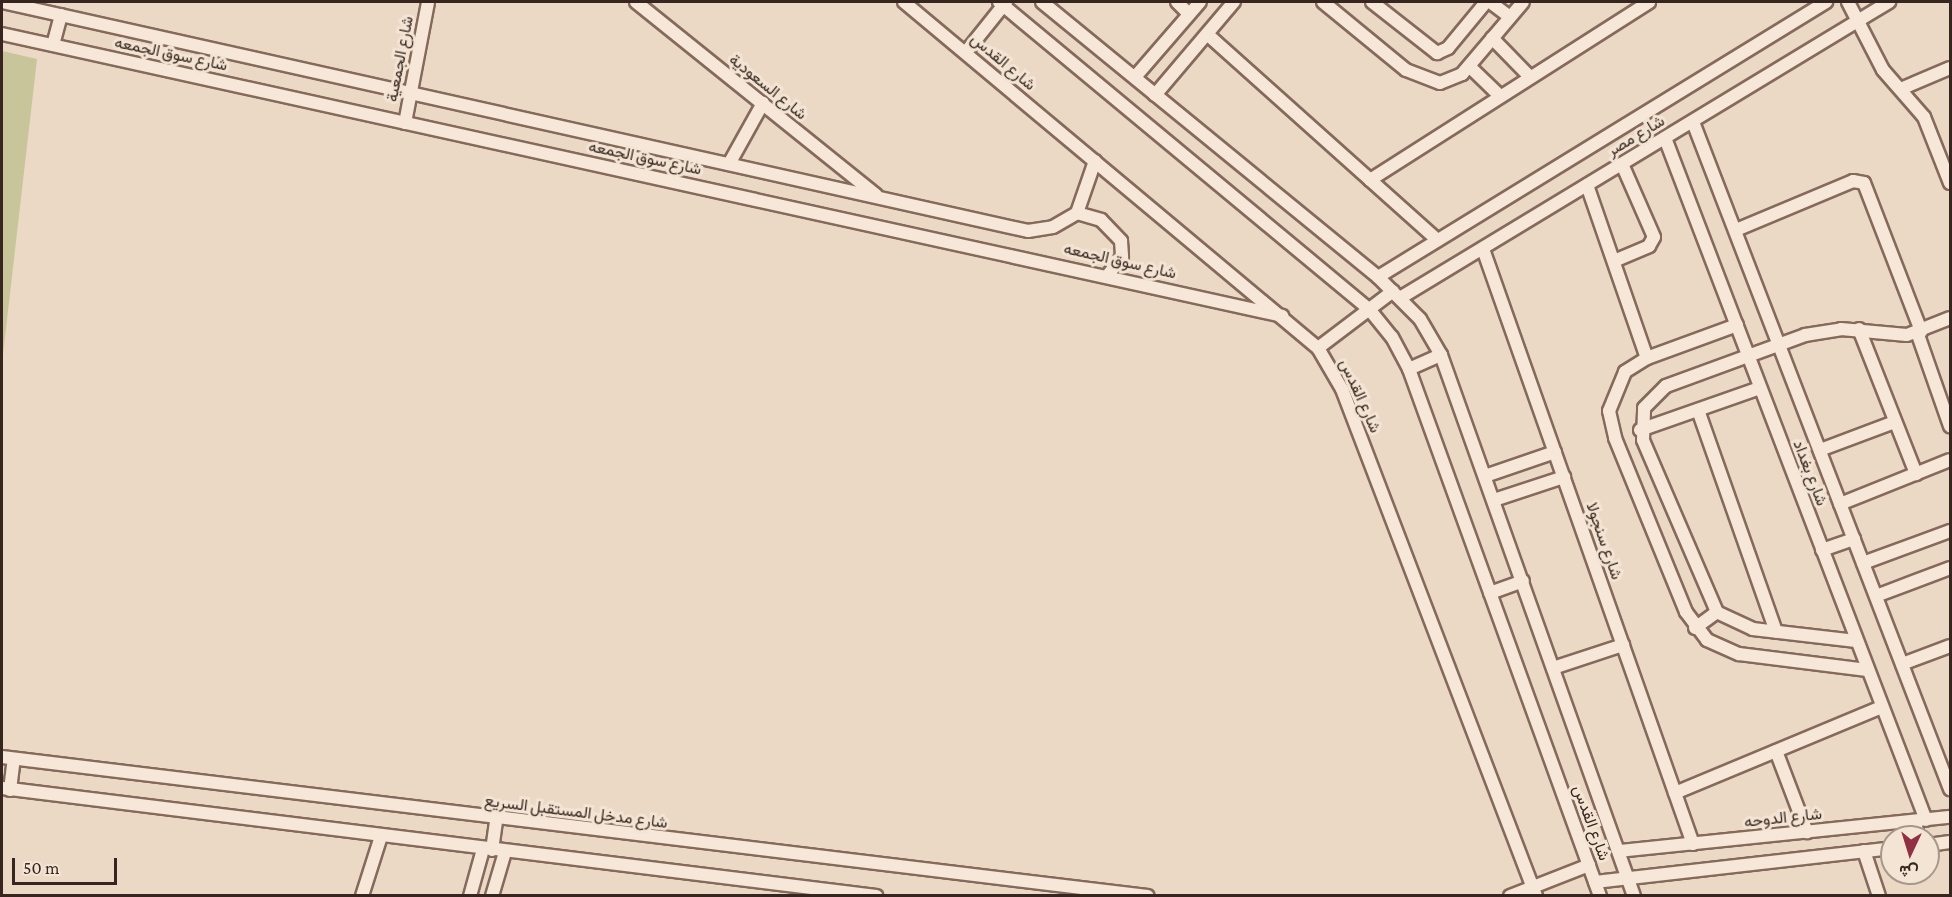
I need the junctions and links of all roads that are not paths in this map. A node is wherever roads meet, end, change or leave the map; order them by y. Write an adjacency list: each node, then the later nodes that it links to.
1 (2, 2): 19 (street, شارع سوق الجمعه)
2 (428, 2): 32 (street, شارع الجمعية)
3 (636, 2): 35 (street, شارع السعودية)
4 (904, 2): 26 (street, شارع القدس)
5 (1042, 2): 29 (street)
6 (1177, 2): 18 (street)
7 (1200, 2): 18 (street)
8 (1234, 2): 23 (street)
9 (1323, 2): 27 (street)
10 (1372, 2): 11 (street)
11 (1488, 2): 20 (street)
12 (1523, 2): 20 (street)
13 (1650, 2): 30 (street)
14 (1826, 2): 48 (street, شارع مصر)
15 (1848, 2): 21 (street)
16 (1889, 2): 21 (street, شارع مصر)
17 (1003, 3): 26 (street); 54 (street, شارع القدس)
18 (1189, 14): 29 (street)
19 (61, 15): 25 (street); 32 (street, شارع سوق الجمعه)
20 (1510, 17): 24 (street)
21 (1857, 20): 31 (street); 36 (street, شارع مصر)
22 (2, 34): 25 (street, شارع سوق الجمعه)
23 (1207, 34): 33 (street); 42 (street)
24 (1492, 38): 27 (street); 30 (street)
25 (54, 45): 37 (street, شارع سوق الجمعه)
26 (966, 52): 39 (street, شارع القدس)
27 (1468, 66): 34 (street)
28 (1950, 69): 31 (street)
29 (1135, 77): 33 (street)
30 (1530, 77): 34 (street)
31 (1903, 88): 43 (street)
32 (410, 93): 37 (street, شارع الجمعية); 40 (street, شارع سوق الجمعه)
33 (1155, 95): 52 (street)
34 (1500, 96): 42 (street)
35 (763, 103): 40 (street); 45 (street, شارع السعودية)
36 (1693, 122): 38 (street, شارع مصر); 47 (street, شارع بغداد)
37 (405, 123): 51 (street, شارع سوق الجمعه)
38 (1665, 138): 41 (street, شارع مصر); 57 (street, شارع بغداد)
39 (1095, 161): 46 (street); 55 (street, شارع القدس)
40 (729, 164): 45 (street, شارع سوق الجمعه)
41 (1622, 164): 44 (street, شارع مصر); 50 (street)
42 (1370, 180): 48 (street)
43 (1950, 183)
44 (1587, 185): 49 (street, شارع مصر); 50 (street)
45 (879, 197): 46 (street, شارع سوق الجمعه)
46 (1077, 213): 51 (street)
47 (1736, 230): 59 (street); 60 (street, شارع بغداد)
48 (1437, 240): 52 (street, شارع مصر)
49 (1483, 249): 53 (street, شارع مصر); 72 (street, شارع سنجولا)
50 (1614, 261): 64 (street)
51 (1108, 275): 55 (street, شارع سوق الجمعه)
52 (1378, 277): 53 (street)
53 (1396, 295): 54 (street, شارع مصر); 63 (street)
54 (1369, 309): 61 (street, شارع مصر); 65 (street, شارع القدس)
55 (1282, 316): 61 (street, شارع القدس)
56 (1950, 318): 59 (street)
57 (1737, 326): 62 (street, شارع بغداد); 64 (street)
58 (1859, 329): 59 (street); 60 (street); 68 (street)
59 (1919, 331): 69 (street)
60 (1779, 343): 62 (street); 71 (street, شارع بغداد)
61 (1318, 348): 116 (street, شارع القدس)
62 (1747, 353): 66 (street, شارع بغداد); 70 (street)
63 (1441, 355): 65 (street); 75 (street)
64 (1647, 358): 88 (street)
65 (1410, 369): 85 (street, شارع القدس)
66 (1760, 388): 67 (street); 81 (street, شارع بغداد)
67 (1698, 410): 70 (street); 89 (street)
68 (1895, 422): 71 (street); 74 (street)
69 (1950, 426)
70 (1640, 430): 87 (street)
71 (1820, 450): 78 (street, شارع بغداد)
72 (1555, 452): 75 (street); 76 (street, شارع سنجولا)
73 (1950, 460): 74 (street)
74 (1916, 474): 78 (street)
75 (1485, 476): 77 (street)
76 (1564, 477): 77 (street); 91 (street, شارع سنجولا)
77 (1494, 500): 84 (street)
78 (1840, 504): 80 (street, شارع بغداد)
79 (1950, 531): 82 (street)
80 (1854, 539): 81 (street); 82 (street, شارع بغداد)
81 (1822, 550): 90 (street, شارع بغداد)
82 (1863, 563): 86 (street, شارع بغداد)
83 (1950, 568): 86 (street)
84 (1522, 581): 85 (street); 94 (street)
85 (1490, 593): 113 (street, شارع القدس)
86 (1876, 596): 93 (street, شارع بغداد)
87 (1716, 612): 88 (street); 89 (street)
88 (1695, 628): 95 (street)
89 (1776, 632): 90 (street)
90 (1856, 641): 95 (street, شارع بغداد)
91 (1623, 645): 94 (street); 101 (street, شارع سنجولا)
92 (1950, 646): 93 (street)
93 (1902, 664): 100 (street, شارع بغداد)
94 (1554, 668): 111 (street)
95 (1867, 670): 96 (street, شارع بغداد)
96 (1882, 707): 97 (street); 104 (street, شارع بغداد)
97 (1776, 751): 101 (street); 106 (street)
98 (8, 758): 99 (street); 103 (street, شارع مدخل المستقبل السريع)
99 (6, 789): 107 (street)
100 (1950, 789)
101 (1675, 793): 108 (street, شارع سنجولا)
102 (1950, 817): 104 (street, شارع الدوحه)
103 (496, 819): 110 (street); 121 (street, شارع مدخل المستقبل السريع)
104 (1920, 820): 105 (street, شارع بغداد); 106 (street, شارع الدوحه)
105 (1919, 825)
106 (1807, 832): 108 (street, شارع الدوحه)
107 (381, 836): 110 (street); 117 (street)
108 (1693, 844): 111 (street, شارع الدوحه)
109 (1880, 849): 112 (street)
110 (493, 851): 118 (street); 119 (street); 120 (street)
111 (1619, 851): 114 (street)
112 (1864, 851): 114 (street); 125 (street)
113 (1589, 865): 115 (street, شارع القدس); 116 (street)
114 (1627, 875): 115 (street); 124 (street)
115 (1595, 882): 123 (street, شارع القدس)
116 (1534, 891): 122 (street)
117 (362, 896)
118 (470, 896)
119 (492, 896)
120 (876, 896)
121 (1148, 896)
122 (1510, 896)
123 (1599, 896)
124 (1634, 896)
125 (1880, 896)

